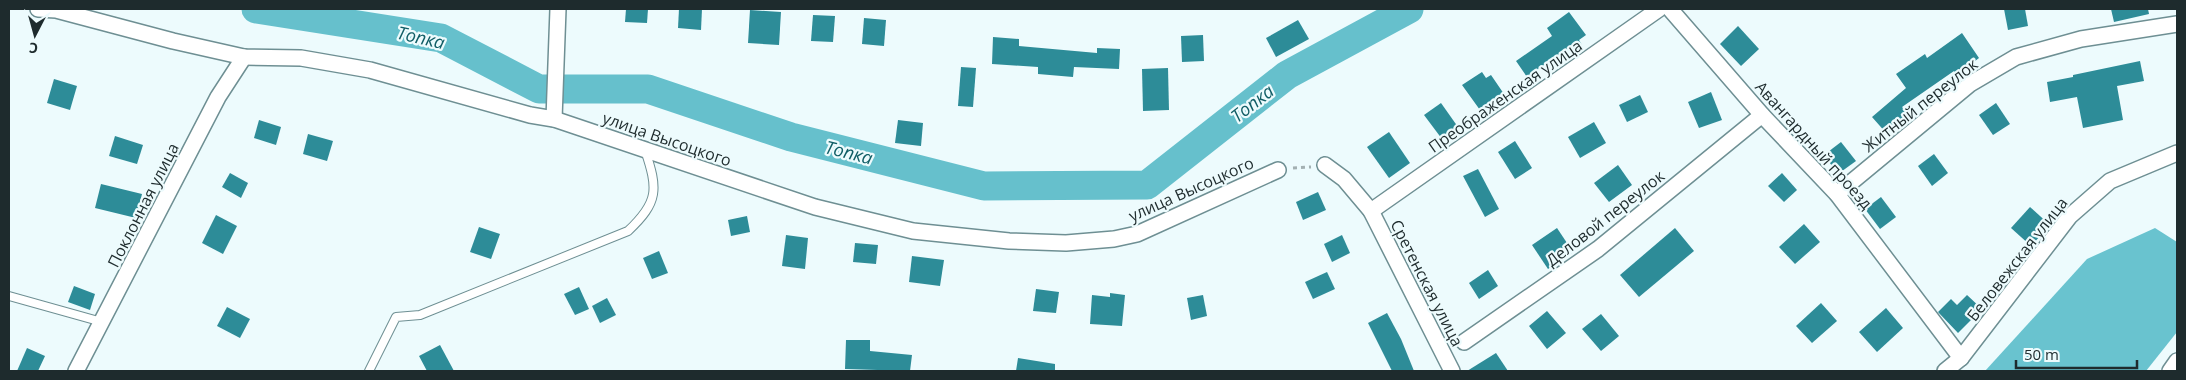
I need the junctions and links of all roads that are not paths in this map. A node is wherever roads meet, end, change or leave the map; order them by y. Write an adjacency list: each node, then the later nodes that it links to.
1 (38, 9): 6 (street, улица Высоцкого)
2 (558, 9): 8 (street)
3 (1659, 9): 14 (street, Преображенская улица)
4 (1670, 9): 7 (street, Авангардный проезд)
5 (2177, 24): 13 (street, Житный переулок)
6 (244, 57): 8 (street, улица Высоцкого); 16 (street, Поклонная улица)
7 (1762, 115): 13 (street, Авангардный проезд); 17 (street, Деловой переулок)
8 (554, 119): 9 (street, улица Высоцкого)
9 (645, 150): 12 (street, улица Высоцкого); 21 (lane)
10 (2177, 153): 18 (street, Беловежская улица)
11 (1324, 166): 14 (street, Сретенская улица)
12 (1278, 170)
13 (1837, 194): 18 (street, Авангардный проезд)
14 (1372, 211): 22 (street, Сретенская улица)
15 (9, 296): 16 (lane)
16 (102, 322): 20 (street, Поклонная улица)
17 (1464, 342)
18 (1961, 358): 23 (street, Беловежская улица)
19 (2177, 361): 24 (street)
20 (76, 371)
21 (369, 371)
22 (1452, 371)
23 (1945, 371)
24 (2170, 371)

